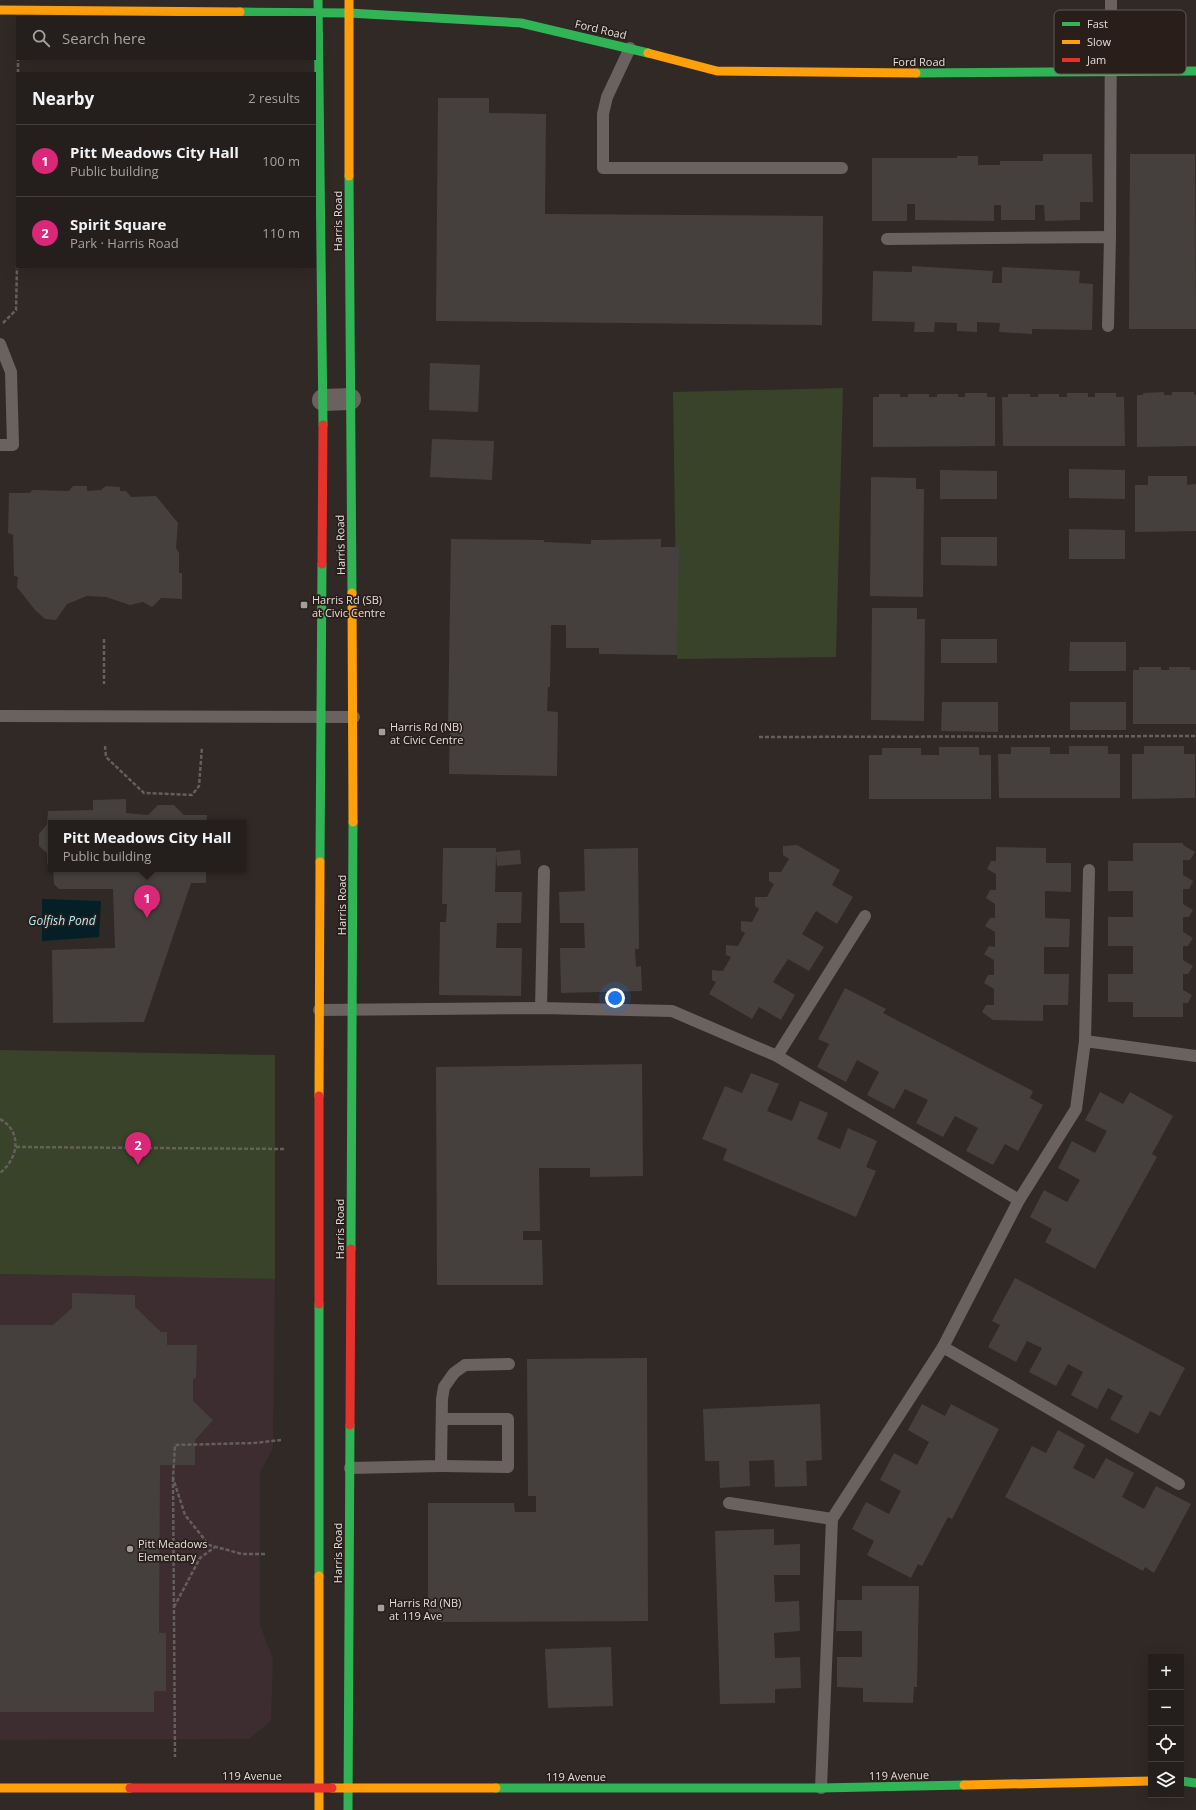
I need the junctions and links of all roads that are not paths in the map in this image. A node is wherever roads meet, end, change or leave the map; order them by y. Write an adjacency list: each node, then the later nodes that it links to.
1 (318, 0): 5 (main road, Harris Road)
2 (349, 0): 6 (main road, Harris Road)
3 (139, 6): 4 (main road, Ford Road); 5 (main road, Ford Road)
4 (0, 10)
5 (318, 13): 6 (main road, Ford Road); 18 (main road, Harris Road)
6 (349, 13): 7 (main road, Ford Road); 17 (main road, Harris Road)
7 (630, 48): 10 (main road, Ford Road); 12 (lane)
8 (1186, 71): 9 (main road, Ford Road)
9 (1196, 71)
10 (1054, 72)
11 (1112, 74): 13 (lane)
12 (842, 168)
13 (1110, 237): 14 (lane); 15 (lane)
14 (887, 239)
15 (1108, 326)
16 (0, 344): 19 (lane)
17 (350, 399): 18 (street); 22 (main road, Harris Road)
18 (323, 400): 21 (main road, Harris Road)
19 (0, 445)
20 (0, 716): 21 (lane)
21 (321, 717): 22 (lane); 27 (main road, Harris Road)
22 (354, 717): 28 (main road, Harris Road)
23 (1090, 870): 29 (lane)
24 (544, 871): 26 (lane)
25 (865, 916): 30 (lane)
26 (541, 1008): 28 (lane); 30 (lane)
27 (319, 1010): 28 (lane); 42 (main road, Harris Road)
28 (353, 1010): 37 (main road, Harris Road)
29 (1085, 1041): 31 (lane); 32 (lane)
30 (777, 1056): 32 (lane)
31 (1196, 1056)
32 (1019, 1200): 33 (lane)
33 (943, 1347): 38 (lane); 40 (lane)
34 (509, 1364): 35 (lane)
35 (442, 1419): 36 (lane); 36 (lane)
36 (441, 1466): 37 (lane)
37 (350, 1468): 43 (main road, Harris Road)
38 (1179, 1484)
39 (729, 1503): 40 (lane)
40 (832, 1519): 45 (lane)
41 (1148, 1781): 45 (main road, 119 Avenue)
42 (319, 1787): 43 (main road, 119 Avenue); 44 (main road, 119 Avenue); 46 (main road, Harris Road)
43 (348, 1787): 45 (main road, 119 Avenue); 47 (main road, Harris Road)
44 (0, 1788)
45 (820, 1788)
46 (318, 1810)
47 (348, 1810)

